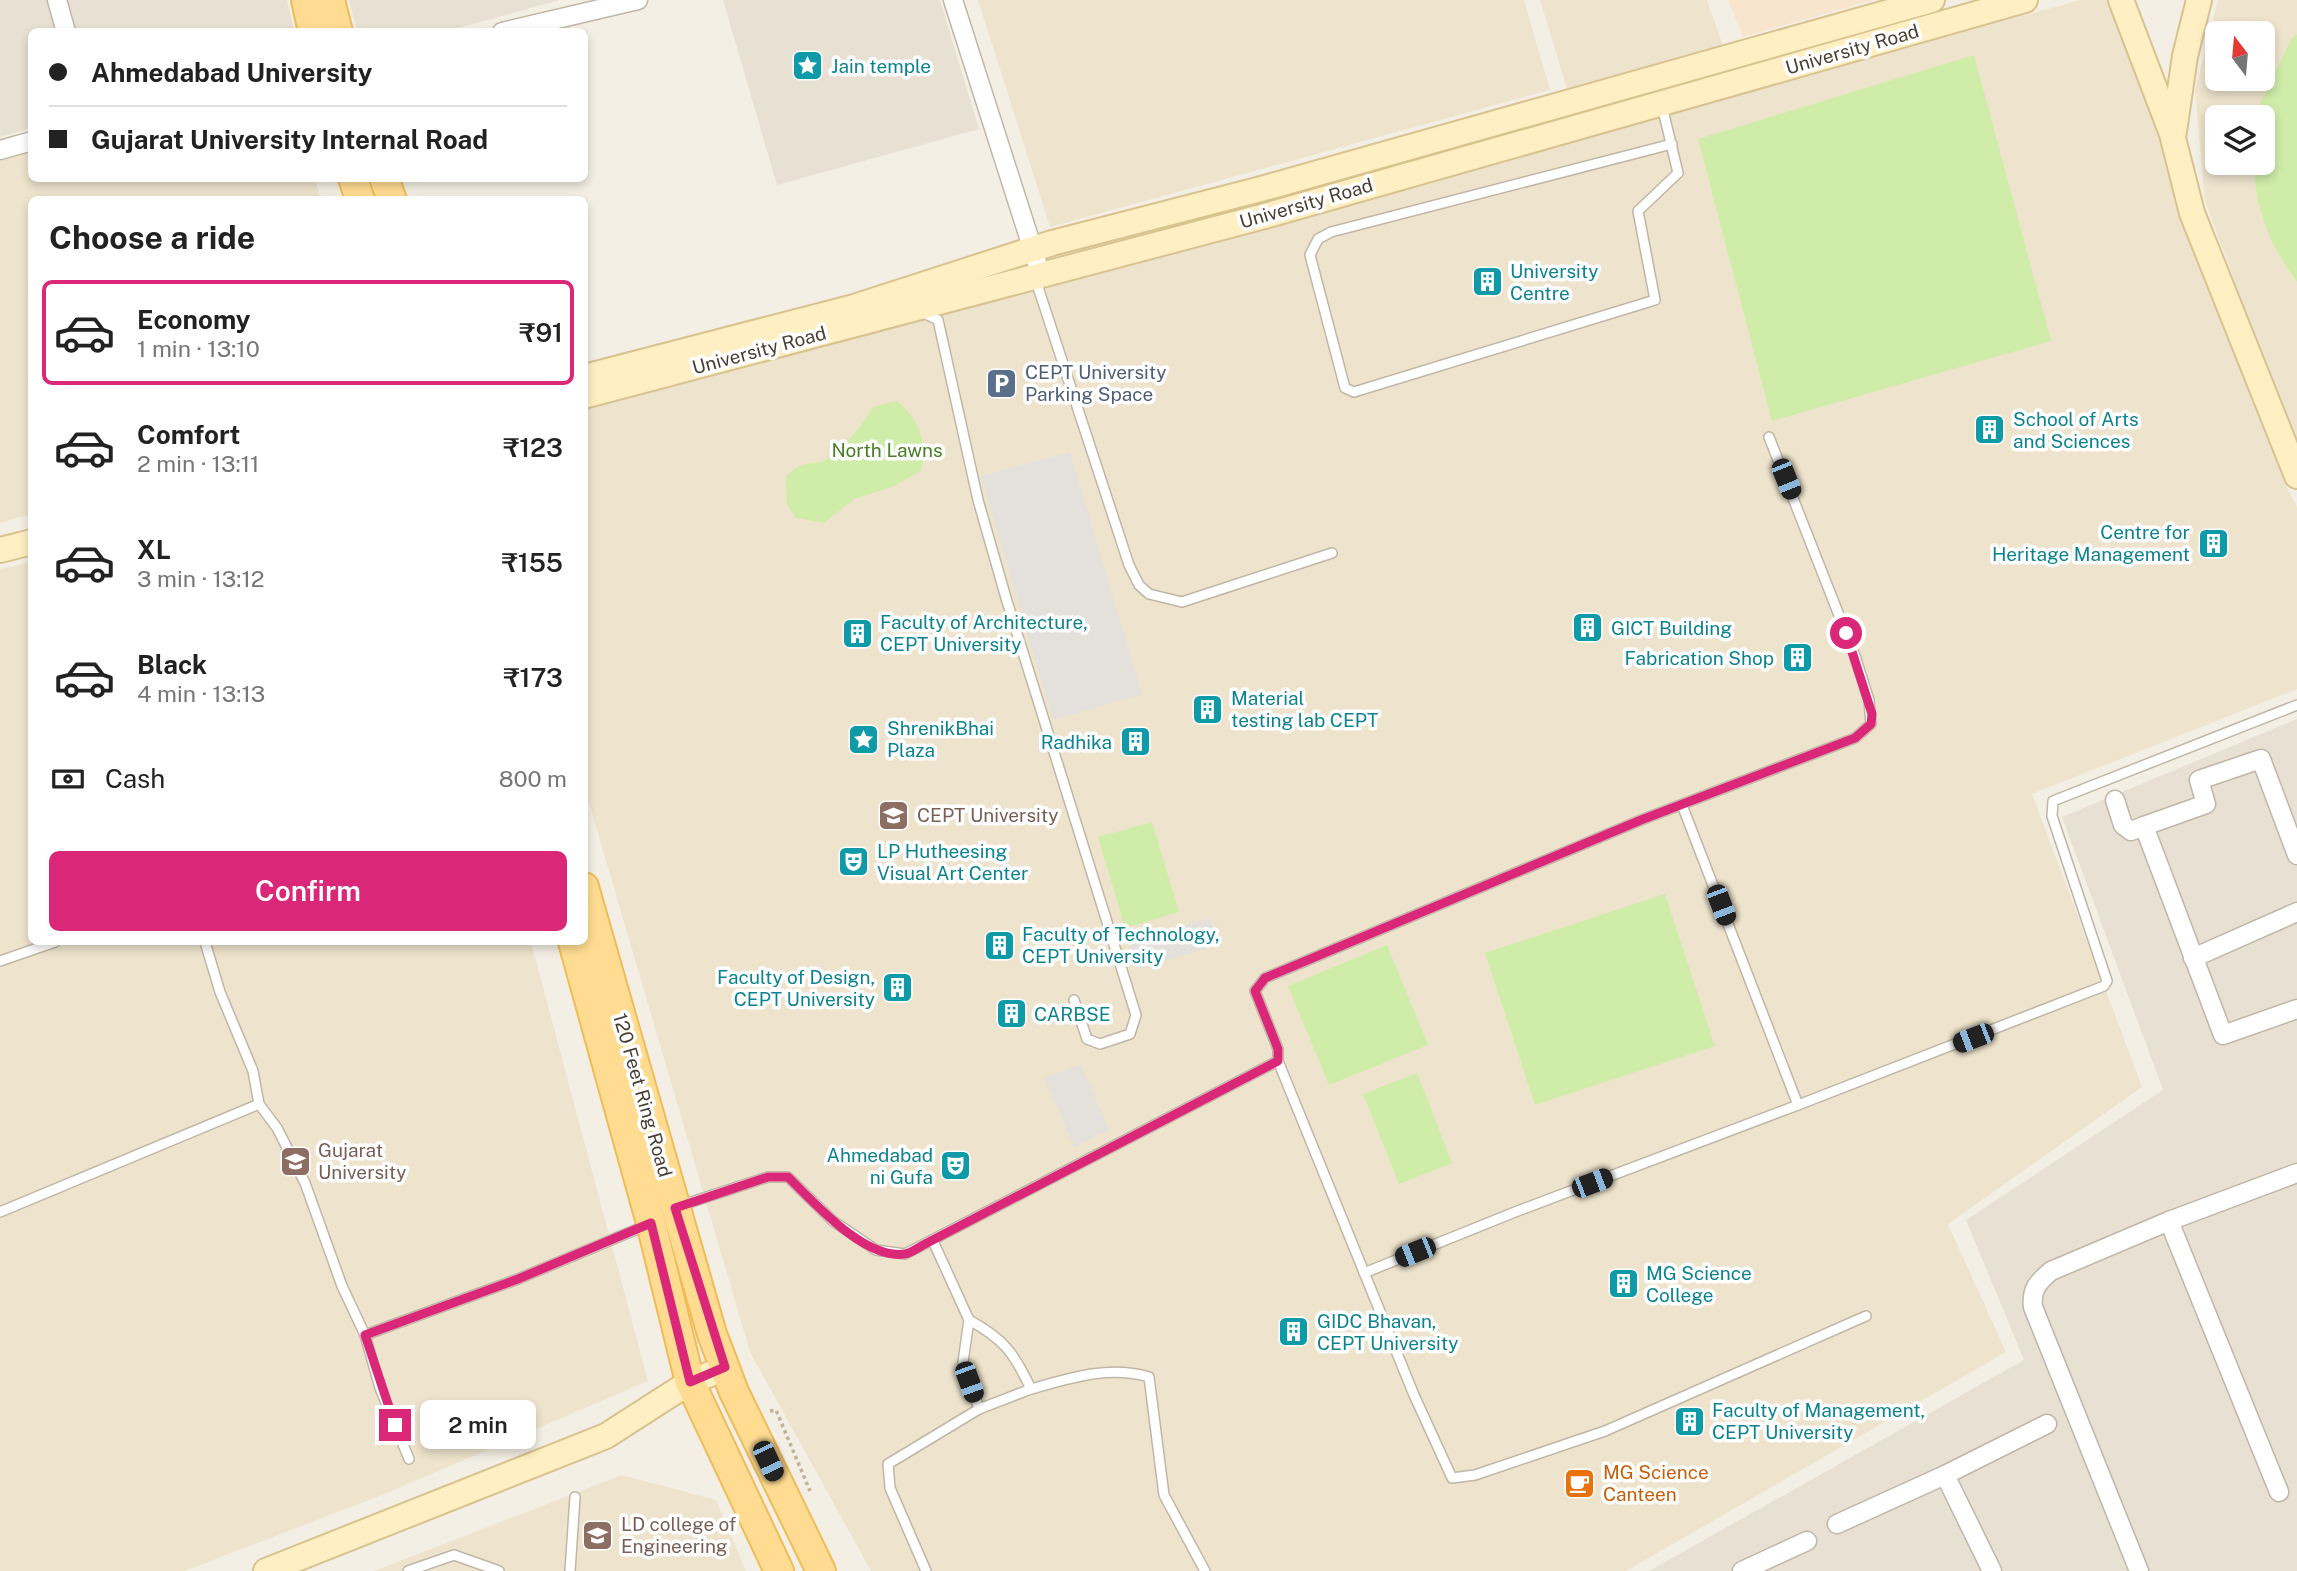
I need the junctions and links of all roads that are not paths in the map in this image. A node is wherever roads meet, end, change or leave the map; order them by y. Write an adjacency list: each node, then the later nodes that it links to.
1 (57, 0): 12 (street)
2 (306, 0): 13 (main road)
3 (330, 0): 14 (main road)
4 (556, 0): 11 (street)
5 (638, 0): 11 (street)
6 (953, 0): 21 (street)
7 (1932, 0): 21 (street, University Road)
8 (2025, 0): 16 (street, University Road)
9 (2122, 0): 17 (street)
10 (2199, 0): 17 (street)
11 (559, 18): 15 (street)
12 (65, 28)
13 (312, 28)
14 (337, 28)
15 (518, 28)
16 (1661, 101): 19 (lane); 22 (street, University Road)
17 (2174, 138): 27 (street)
18 (28, 142): 20 (street)
19 (1672, 144): 19 (lane)
20 (0, 150)
21 (1033, 250): 22 (street); 24 (street, University Road)
22 (1038, 276): 23 (street, University Road); 30 (lane)
23 (924, 306): 25 (street, University Road); 43 (lane)
24 (588, 376)
25 (588, 395)
26 (1769, 437): 33 (lane)
27 (2297, 476)
28 (28, 543): 29 (street)
29 (0, 550)
30 (1332, 553)
31 (2297, 705): 47 (lane)
32 (2115, 800): 34 (street)
33 (1682, 805): 45 (lane); 47 (lane)
34 (2144, 826): 35 (street); 41 (street)
35 (2297, 855)
36 (588, 901): 49 (main road, 120 Feet Ring Road)
37 (2297, 912): 41 (street)
38 (46, 945): 42 (lane)
39 (206, 945): 46 (lane)
40 (574, 945): 52 (main road, 120 Feet Ring Road)
41 (2193, 958): 44 (street)
42 (0, 961)
43 (1074, 1000)
44 (2297, 1009)
45 (1278, 1061): 53 (lane); 54 (lane)
46 (259, 1104): 50 (lane); 57 (lane)
47 (1798, 1105): 54 (lane)
48 (2297, 1173): 51 (street)
49 (675, 1208): 53 (lane); 58 (main road, 120 Feet Ring Road)
50 (0, 1212)
51 (2169, 1221): 65 (street); 79 (street)
52 (651, 1223): 57 (lane); 59 (main road, 120 Feet Ring Road)
53 (933, 1241): 56 (lane)
54 (1364, 1273): 55 (lane)
55 (1866, 1316)
56 (969, 1320): 60 (lane); 61 (lane)
57 (365, 1335): 63 (lane)
58 (725, 1367): 59 (street); 75 (main road, 120 Feet Ring Road)
59 (690, 1382): 70 (street); 74 (main road, 120 Feet Ring Road)
60 (1031, 1389): 61 (lane); 77 (lane)
61 (979, 1409): 76 (lane)
62 (2047, 1424): 64 (street)
63 (409, 1459)
64 (1945, 1475): 67 (street); 78 (street)
65 (2279, 1492)
66 (575, 1496): 73 (lane)
67 (1838, 1524)
68 (1807, 1541): 69 (street)
69 (1748, 1570)
70 (266, 1571)
71 (408, 1571): 72 (lane)
72 (499, 1571)
73 (570, 1571)
74 (779, 1571)
75 (821, 1571)
76 (926, 1571)
77 (1205, 1571)
78 (1992, 1571)
79 (2139, 1571)

